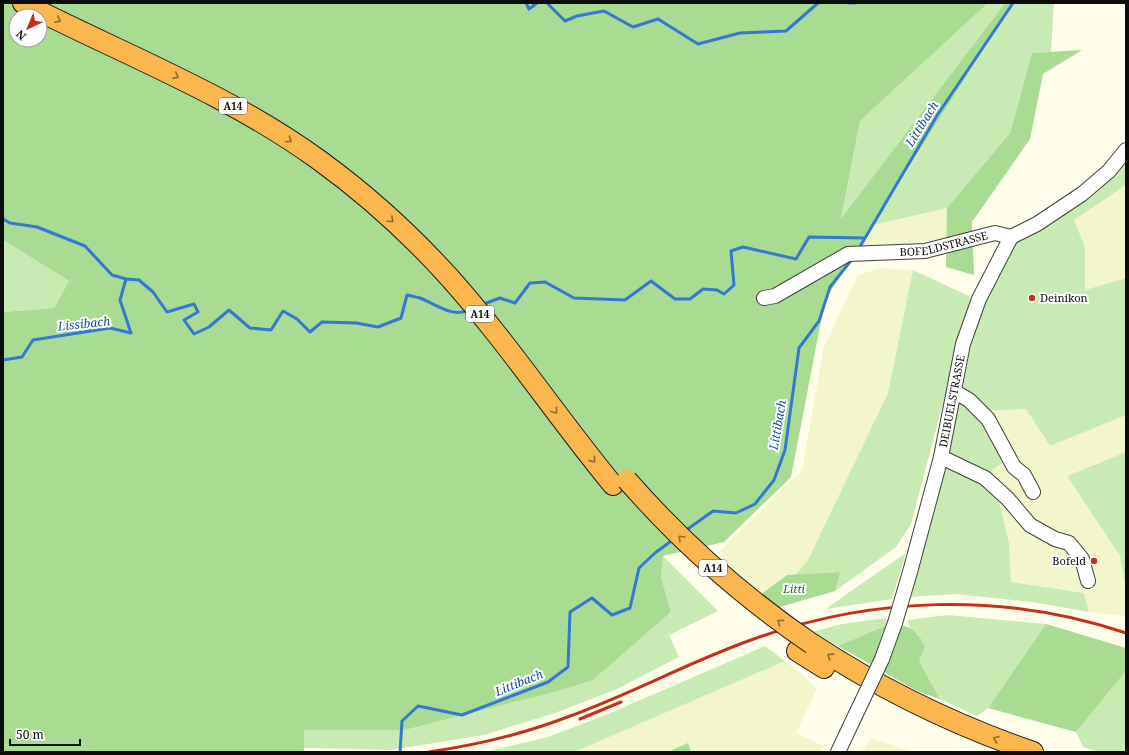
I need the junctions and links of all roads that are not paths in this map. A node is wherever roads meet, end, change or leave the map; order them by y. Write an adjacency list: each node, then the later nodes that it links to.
1 (23, 3): 5 (highway, A14, one-way to 5)
2 (54, 3): 5 (highway, A14)
3 (1126, 150): 4 (street)
4 (1011, 237): 6 (street, BOFELDSTRASSE); 7 (street, DEIBUELSTRASSE)
5 (426, 243): 11 (highway, A14)
6 (764, 298)
7 (955, 392): 8 (street, DEIBUELSTRASSE); 9 (street)
8 (941, 457): 10 (street); 12 (street, DEIBUELSTRASSE, bridge)
9 (1033, 492)
10 (1088, 581)
11 (804, 648): 13 (highway, A14); 14 (highway, A14, one-way to 11)
12 (838, 752)
13 (992, 752)
14 (1033, 752)

